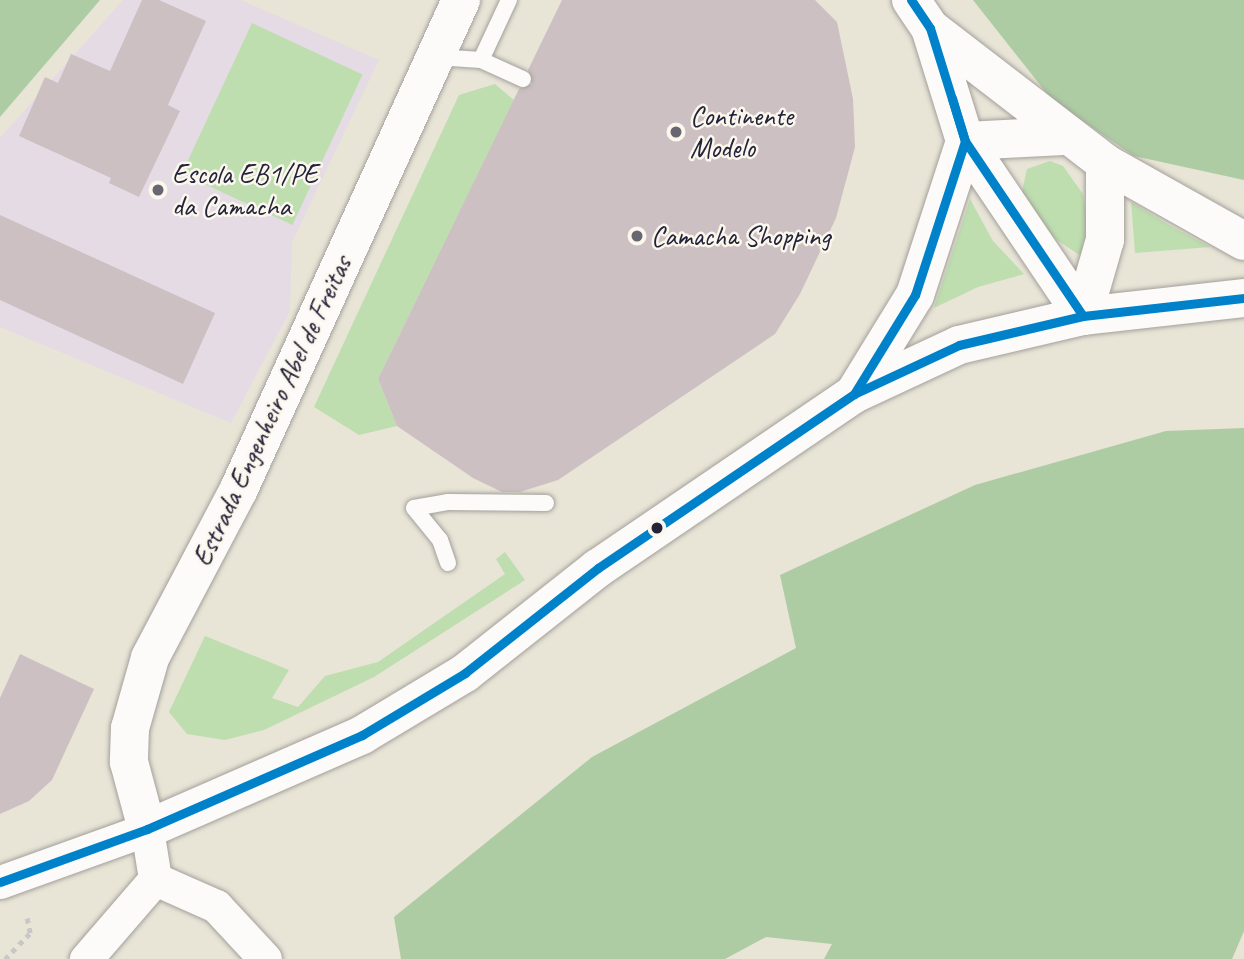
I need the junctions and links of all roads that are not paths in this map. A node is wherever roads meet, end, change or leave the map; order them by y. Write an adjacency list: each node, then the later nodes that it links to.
1 (461, 0): 4 (main road, Estrada Engenheiro Abel de Freitas)
2 (509, 0): 5 (lane)
3 (920, 14): 7 (main road); 8 (main road)
4 (436, 57): 5 (lane); 16 (main road, Estrada Engenheiro Abel de Freitas)
5 (481, 60): 6 (lane)
6 (523, 79)
7 (1064, 136): 8 (main road); 9 (main road)
8 (965, 141): 12 (main road); 13 (main road)
9 (1105, 163): 10 (main road); 12 (main road)
10 (1236, 233)
11 (1244, 298): 12 (main road)
12 (1083, 316): 13 (main road)
13 (854, 394): 16 (main road)
14 (546, 503): 15 (lane)
15 (448, 563)
16 (147, 829): 17 (street); 18 (street)
17 (155, 879): 19 (street); 20 (street)
18 (0, 882)
19 (86, 959)
20 (265, 959)

